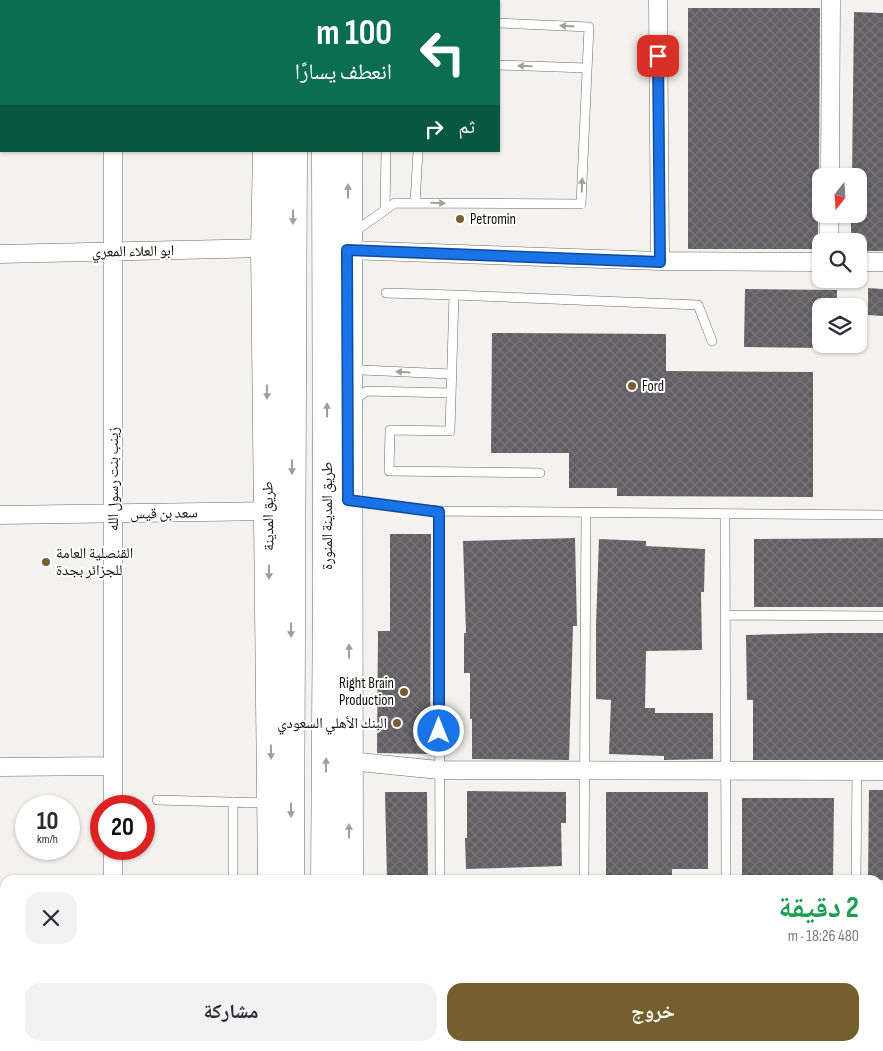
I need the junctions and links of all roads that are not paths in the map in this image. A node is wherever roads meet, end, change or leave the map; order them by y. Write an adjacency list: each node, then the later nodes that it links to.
1 (658, 0): 21 (street)
2 (831, 0): 13 (street)
3 (500, 23): 5 (lane, one-way to 3)
4 (500, 65): 5 (lane, one-way to 4)
5 (586, 68): 14 (lane, one-way to 5)
6 (113, 152): 19 (street, زينب بنت رسول الله)
7 (266, 152): 16 (main road, طريق المدينة)
8 (293, 152): 32 (main road, one-way to 32)
9 (326, 152): 44 (main road, طريق المدينة المنورة, one-way to 9)
10 (348, 152): 17 (main road, one-way to 10)
11 (386, 152): 15 (lane)
12 (418, 152): 14 (lane)
13 (830, 168)
14 (415, 203): 15 (lane)
15 (385, 209): 17 (lane)
16 (266, 212): 18 (main road, طريق المدينة); 32 (main road)
17 (347, 243): 21 (street); 28 (main road)
18 (265, 248): 19 (street, ابو العلاء المعري); 35 (main road, طريق المدينة, one-way to 35)
19 (113, 252): 20 (street, ابو العلاء المعري); 38 (street, زينب بنت رسول الله)
20 (0, 254)
21 (660, 262): 22 (street)
22 (812, 262)
23 (867, 262): 24 (street)
24 (883, 262)
25 (386, 293): 26 (lane)
26 (454, 295): 27 (lane); 29 (lane)
27 (712, 341)
28 (349, 362): 29 (lane, one-way to 28); 31 (main road); 44 (main road)
29 (451, 374): 30 (lane)
30 (451, 393): 31 (lane); 33 (lane)
31 (349, 403): 34 (main road)
32 (292, 440): 61 (main road, one-way to 61)
33 (540, 473)
34 (348, 500): 36 (lane); 45 (main road, one-way to 34)
35 (268, 511): 38 (street, سعد بن قيس); 56 (main road, طريق المدينة, one-way to 56)
36 (439, 512): 37 (lane); 48 (lane)
37 (586, 512): 39 (lane); 49 (lane)
38 (113, 513): 40 (street, سعد بن قيس); 46 (street, زينب بنت رسول الله)
39 (725, 514): 41 (lane); 42 (lane)
40 (0, 515)
41 (883, 515)
42 (725, 616): 43 (lane); 50 (lane)
43 (883, 616)
44 (327, 717): 62 (main road, طريق المدينة المنورة, one-way to 44)
45 (349, 761): 48 (street); 63 (main road, one-way to 45)
46 (113, 766): 47 (street); 53 (street, زينب بنت رسول الله)
47 (0, 767)
48 (439, 770): 49 (street); 64 (lane)
49 (585, 770): 50 (street); 65 (lane)
50 (726, 771): 51 (street); 66 (lane)
51 (857, 771): 52 (street); 67 (lane)
52 (883, 771)
53 (113, 795)
54 (157, 800): 55 (lane)
55 (234, 802): 56 (lane); 59 (lane)
56 (272, 803): 60 (main road, طريق المدينة)
57 (113, 860): 58 (street)
58 (113, 875)
59 (233, 875)
60 (272, 875)
61 (290, 875)
62 (325, 875)
63 (350, 875)
64 (440, 875)
65 (584, 875)
66 (726, 875)
67 (856, 875)

